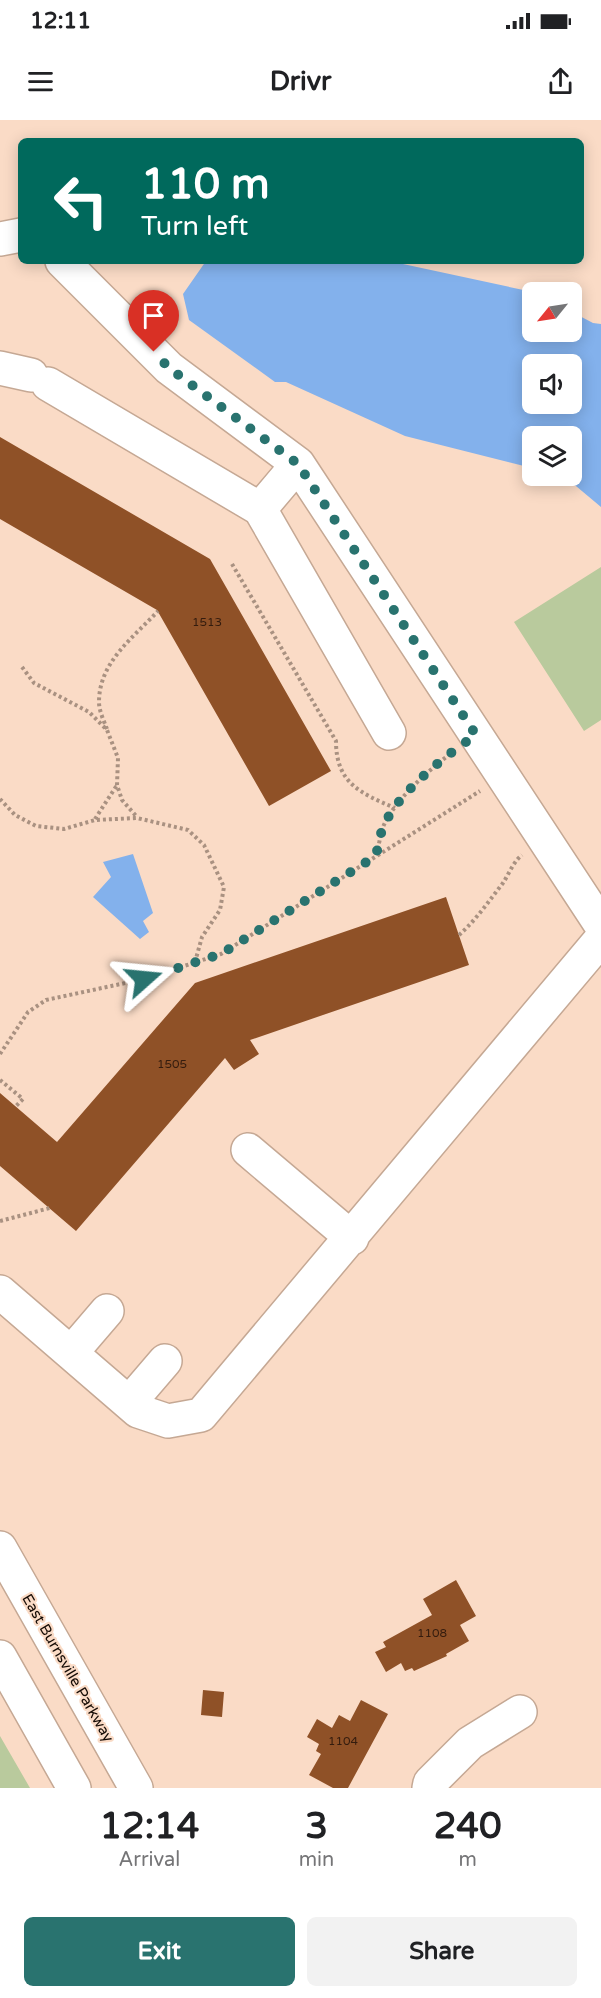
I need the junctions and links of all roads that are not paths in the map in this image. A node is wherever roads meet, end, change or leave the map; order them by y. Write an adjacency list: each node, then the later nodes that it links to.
1 (18, 236): 2 (street)
2 (0, 239)
3 (65, 264): 5 (street)
4 (0, 368): 6 (street)
5 (298, 464): 6 (street); 8 (street)
6 (260, 509): 7 (street)
7 (389, 733)
8 (601, 925)
9 (601, 939): 11 (street)
10 (248, 1150): 11 (street)
11 (352, 1238): 16 (street)
12 (0, 1292): 14 (street)
13 (107, 1311): 14 (street)
14 (71, 1353): 16 (street)
15 (165, 1361): 16 (street)
16 (129, 1403)
17 (0, 1548): 21 (street, East Burnsville Parkway)
18 (0, 1657): 20 (street)
19 (520, 1712): 22 (street)
20 (74, 1788)
21 (136, 1788)
22 (429, 1788)

